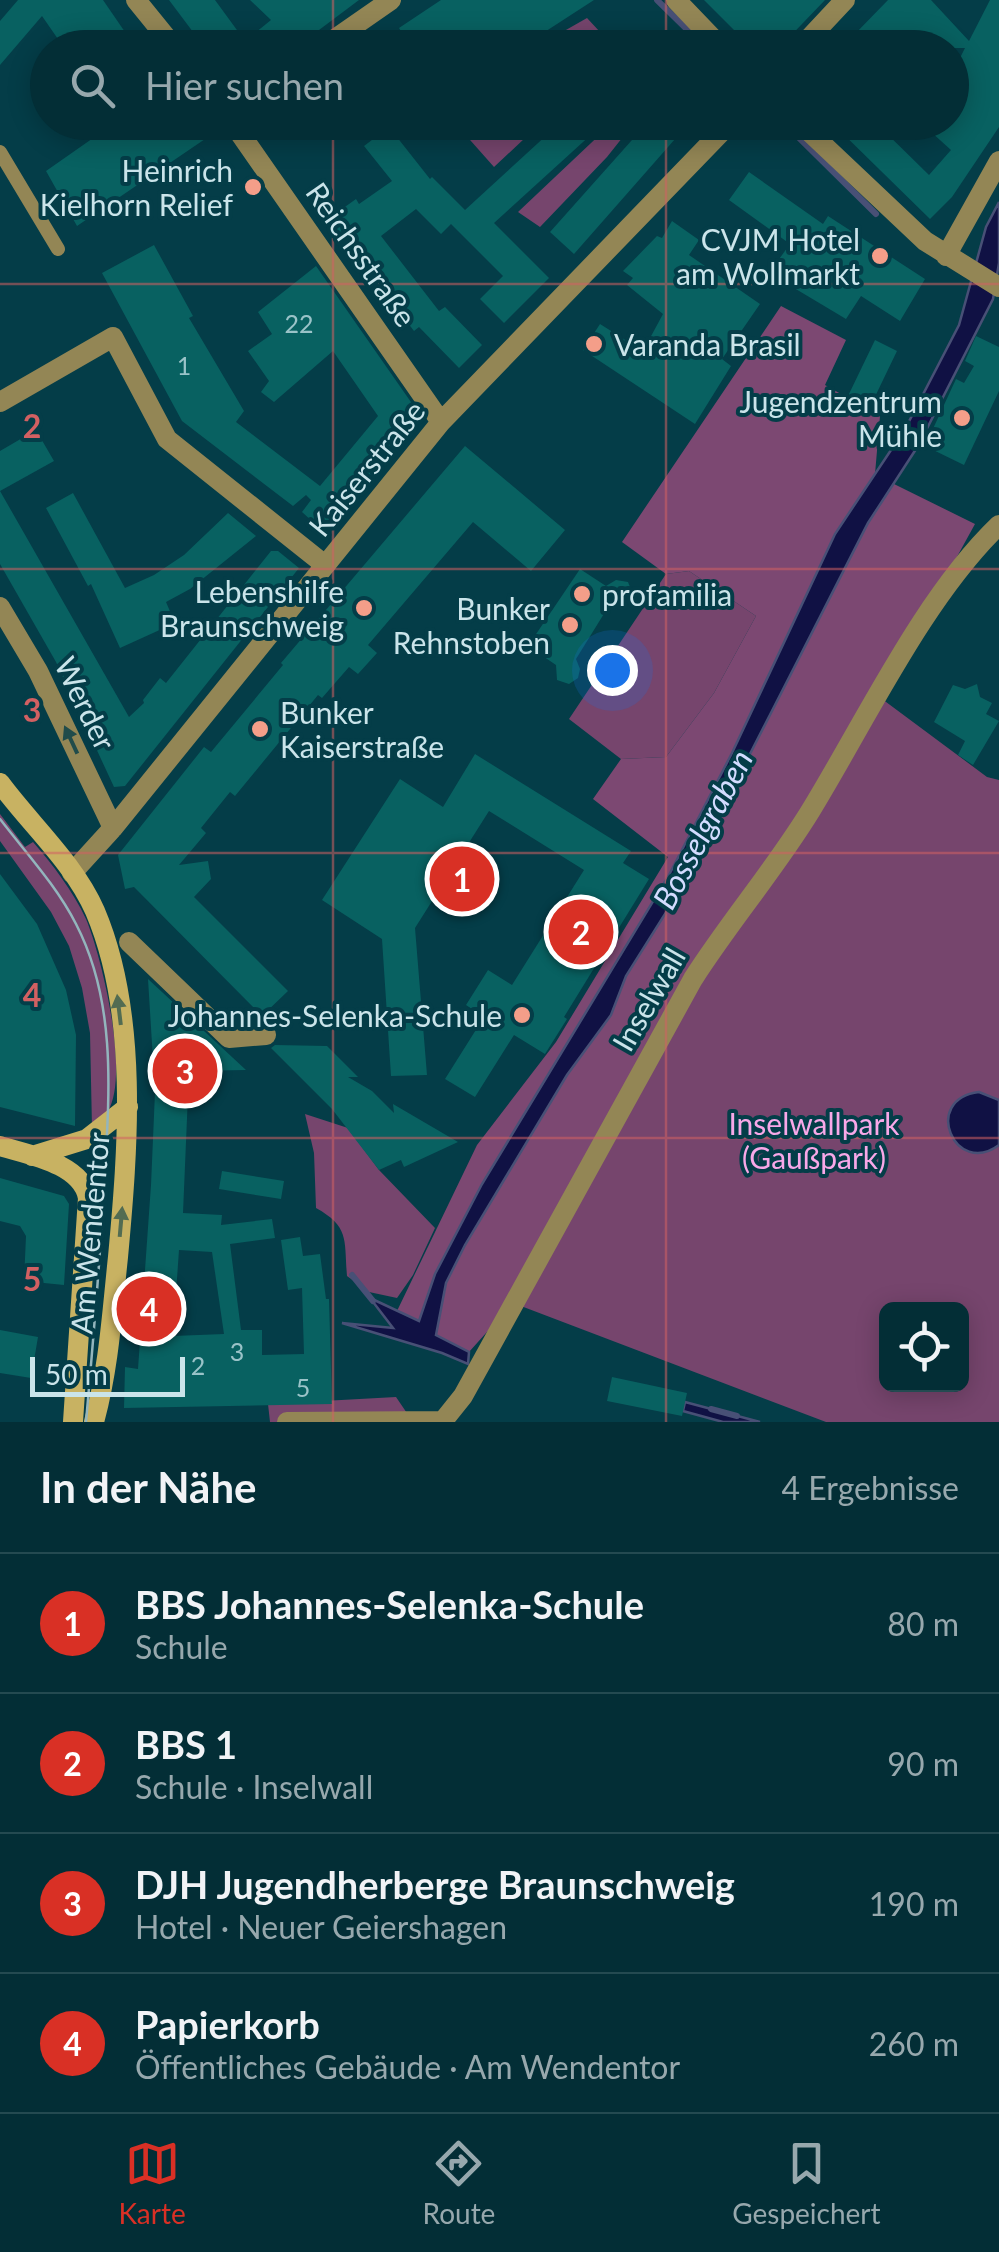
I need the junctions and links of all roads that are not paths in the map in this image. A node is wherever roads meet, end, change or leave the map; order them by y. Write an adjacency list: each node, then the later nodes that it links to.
1 (136, 0): 5 (street)
2 (391, 0): 6 (street)
3 (676, 0): 7 (street)
4 (845, 0): 8 (street)
5 (160, 30)
6 (348, 30)
7 (705, 30)
8 (817, 30)
9 (244, 140): 18 (street, Reichsstraße)
10 (714, 140): 18 (street, Kaiserstraße)
11 (818, 140): 15 (street)
12 (0, 152): 14 (street)
13 (999, 161): 15 (street)
14 (58, 249)
15 (946, 256): 16 (street)
16 (998, 286)
17 (0, 402): 20 (street)
18 (440, 422): 20 (street, Kaiserstraße)
19 (999, 524): 31 (street, Inselwall)
20 (325, 565): 23 (street, Kaiserstraße)
21 (0, 607): 23 (street, Werder, one-way to 21)
22 (0, 783): 24 (main road, Am Wendentor)
23 (113, 828): 24 (street, Kaiserstraße)
24 (72, 872): 27 (main road, Am Wendentor, one-way to 24)
25 (129, 942): 26 (street)
26 (266, 1036)
27 (128, 1107): 29 (main road); 32 (main road, Am Wendentor, one-way to 27)
28 (0, 1146): 29 (main road, Am Wendentor)
29 (32, 1156): 30 (main road, Am Wendentor)
30 (75, 1418)
31 (443, 1421): 33 (street)
32 (94, 1422)
33 (286, 1422)

